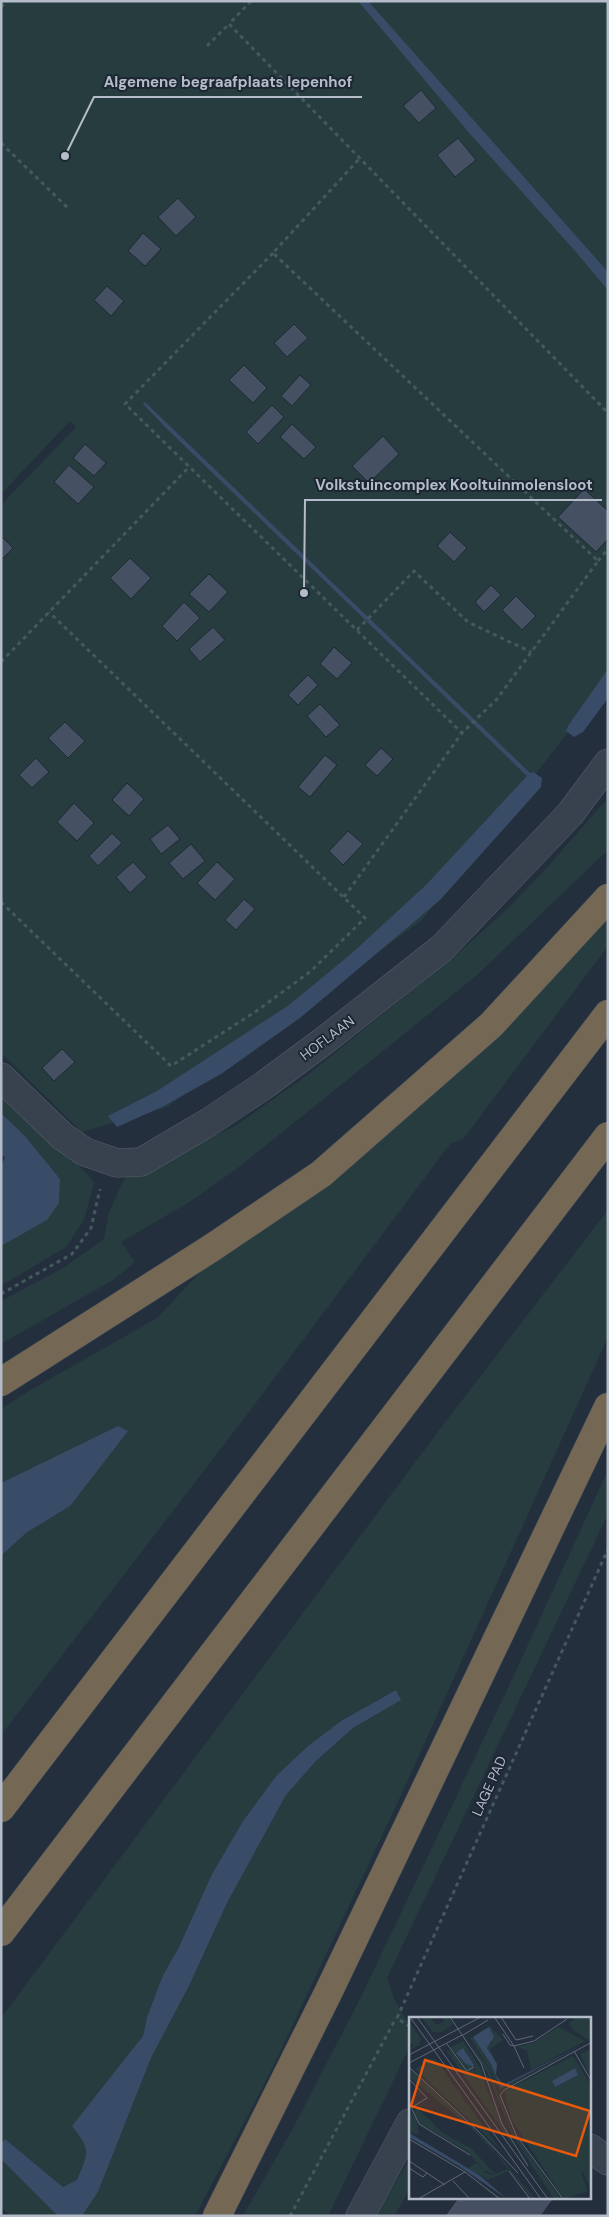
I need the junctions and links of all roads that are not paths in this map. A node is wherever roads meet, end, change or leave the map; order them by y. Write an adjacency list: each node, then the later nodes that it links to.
1 (608, 763): 4 (street, HOFLAAN)
2 (608, 898): 6 (highway)
3 (608, 1014): 8 (highway)
4 (1, 1076)
5 (608, 1136): 9 (highway)
6 (1, 1382)
7 (608, 1407): 13 (highway)
8 (1, 1808)
9 (1, 1932)
10 (409, 2125): 14 (street)
11 (592, 2149): 12 (street)
12 (608, 2161)
13 (217, 2216)
14 (360, 2216)

